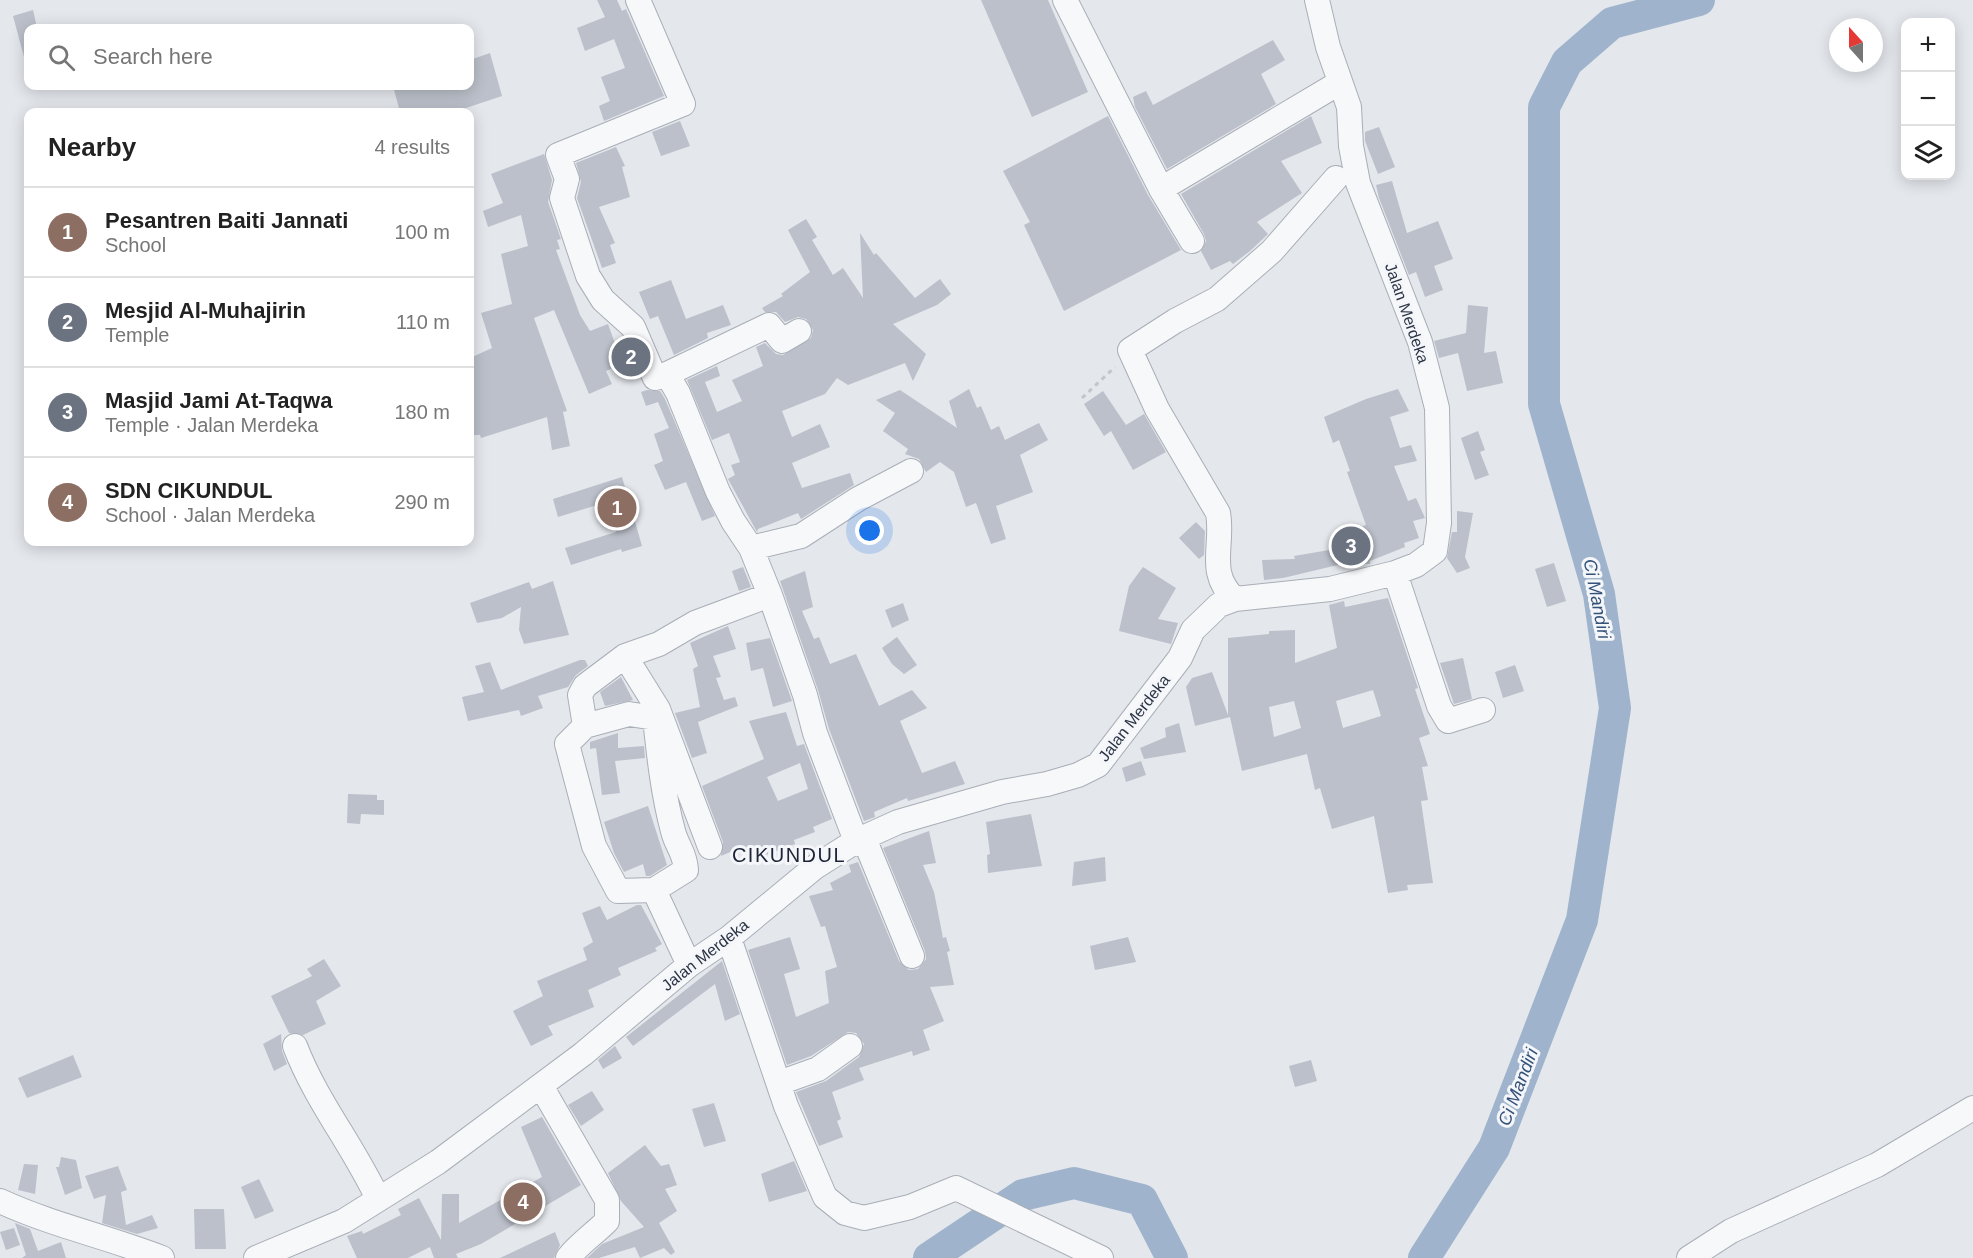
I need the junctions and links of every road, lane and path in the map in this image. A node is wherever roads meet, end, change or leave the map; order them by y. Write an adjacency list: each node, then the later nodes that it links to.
1 (638, 0): 10 (street)
2 (1065, 0): 6 (street)
3 (1317, 0): 4 (street, Jalan Merdeka)
4 (1339, 83): 6 (street); 14 (street, Jalan Merdeka)
5 (1336, 178): 9 (street)
6 (1161, 189): 7 (street)
7 (1192, 241)
8 (799, 331): 10 (street)
9 (1130, 350): 11 (path); 16 (street)
10 (667, 374): 13 (street)
11 (1082, 398)
12 (911, 471): 13 (street)
13 (752, 548): 15 (street)
14 (1395, 573): 16 (street, Jalan Merdeka); 18 (street)
15 (770, 595): 17 (street); 20 (street)
16 (1235, 598): 20 (street, Jalan Merdeka)
17 (626, 656): 19 (street); 21 (street)
18 (1483, 710)
19 (585, 726): 22 (street); 22 (street)
20 (856, 841): 23 (street, Jalan Merdeka); 24 (street)
21 (710, 847)
22 (654, 890): 25 (street)
23 (729, 938): 25 (street, Jalan Merdeka); 28 (street)
24 (912, 956)
25 (689, 965): 29 (street, Jalan Merdeka)
26 (295, 1046): 31 (street)
27 (850, 1046): 28 (street)
28 (779, 1083): 36 (street)
29 (541, 1086): 31 (street, Jalan Merdeka); 35 (street)
30 (1973, 1108): 37 (street)
31 (378, 1199): 34 (street, Jalan Merdeka)
32 (0, 1201): 33 (street)
33 (162, 1258)
34 (256, 1258)
35 (568, 1258)
36 (1100, 1258)
37 (1689, 1258)

